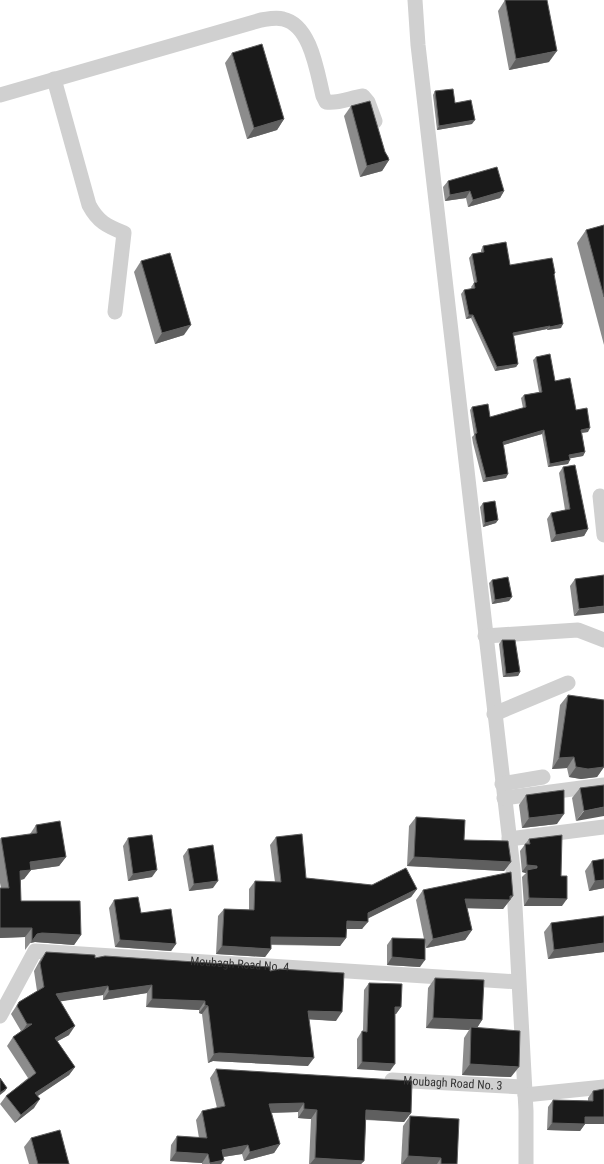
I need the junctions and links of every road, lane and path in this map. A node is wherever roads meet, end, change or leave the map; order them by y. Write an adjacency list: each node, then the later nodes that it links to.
1 (415, 0): 8 (street)
2 (54, 79): 3 (street); 4 (street); 5 (street)
3 (0, 94)
4 (378, 131)
5 (115, 312)
6 (600, 496): 7 (street)
7 (604, 535)
8 (485, 636): 9 (street); 11 (street)
9 (604, 640)
10 (568, 683): 11 (street)
11 (494, 714): 14 (street)
12 (543, 776): 14 (street)
13 (604, 785): 14 (street)
14 (503, 791): 16 (street)
15 (604, 827): 16 (street)
16 (509, 839): 17 (street)
17 (518, 982): 18 (street, Moubagh Road No. 4); 21 (street)
18 (0, 1016)
19 (381, 1079): 21 (street, Moubagh Road No. 3)
20 (604, 1087): 21 (street, Moubagh Road No. 3)
21 (525, 1091): 22 (street)
22 (526, 1164)

